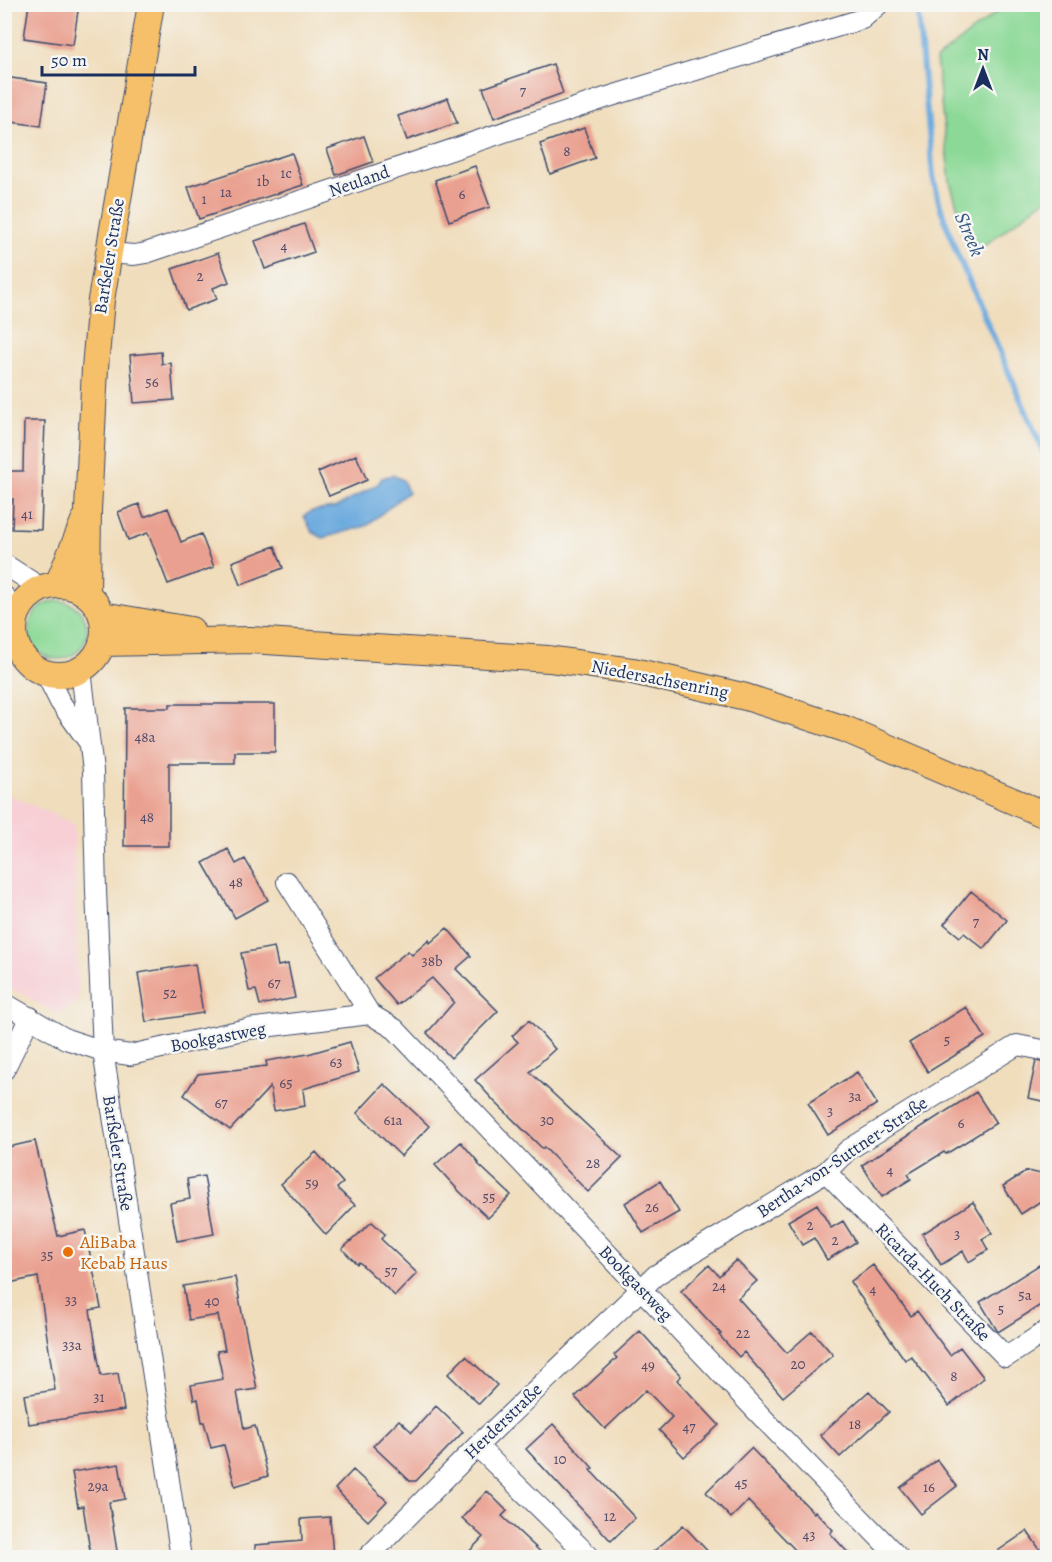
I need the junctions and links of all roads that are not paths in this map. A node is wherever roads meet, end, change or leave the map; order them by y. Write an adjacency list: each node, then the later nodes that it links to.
1 (150, 4): 3 (main road, Barßeler Straße)
2 (879, 4): 3 (street, Neuland)
3 (109, 253): 4 (main road, Barßeler Straße)
4 (88, 510): 6 (main road, Barßeler Straße); 7 (main road, Barßeler Straße)
5 (4, 564): 6 (street)
6 (50, 586): 7 (main road); 8 (main road)
7 (87, 594): 9 (main road)
8 (11, 604): 13 (main road)
9 (102, 615): 10 (main road, Niedersachsenring); 11 (main road)
10 (250, 640): 11 (main road, Niedersachsenring); 15 (main road, Niedersachsenring)
11 (103, 643): 12 (main road)
12 (81, 670): 13 (main road); 14 (street, Barßeler Straße)
13 (45, 672): 14 (street, Barßeler Straße)
14 (90, 745): 20 (street, Barßeler Straße)
15 (1047, 816)
16 (286, 882): 18 (street, Bookgastweg)
17 (4, 1003): 19 (street, Bookgastweg)
18 (370, 1014): 20 (street, Bookgastweg); 24 (street, Bookgastweg)
19 (30, 1017): 20 (street, Bookgastweg); 22 (street)
20 (103, 1051): 27 (street, Barßeler Straße)
21 (1047, 1052): 23 (street, Bertha-von-Suttner-Straße)
22 (4, 1070)
23 (826, 1172): 24 (street, Bertha-von-Suttner-Straße); 25 (street, Ricarda-Huch Straße)
24 (642, 1288): 26 (street, Herderstraße); 30 (street, Bookgastweg)
25 (1047, 1330)
26 (477, 1446): 28 (street, Herderstraße); 29 (street)
27 (181, 1557)
28 (367, 1557)
29 (591, 1557)
30 (899, 1557)

